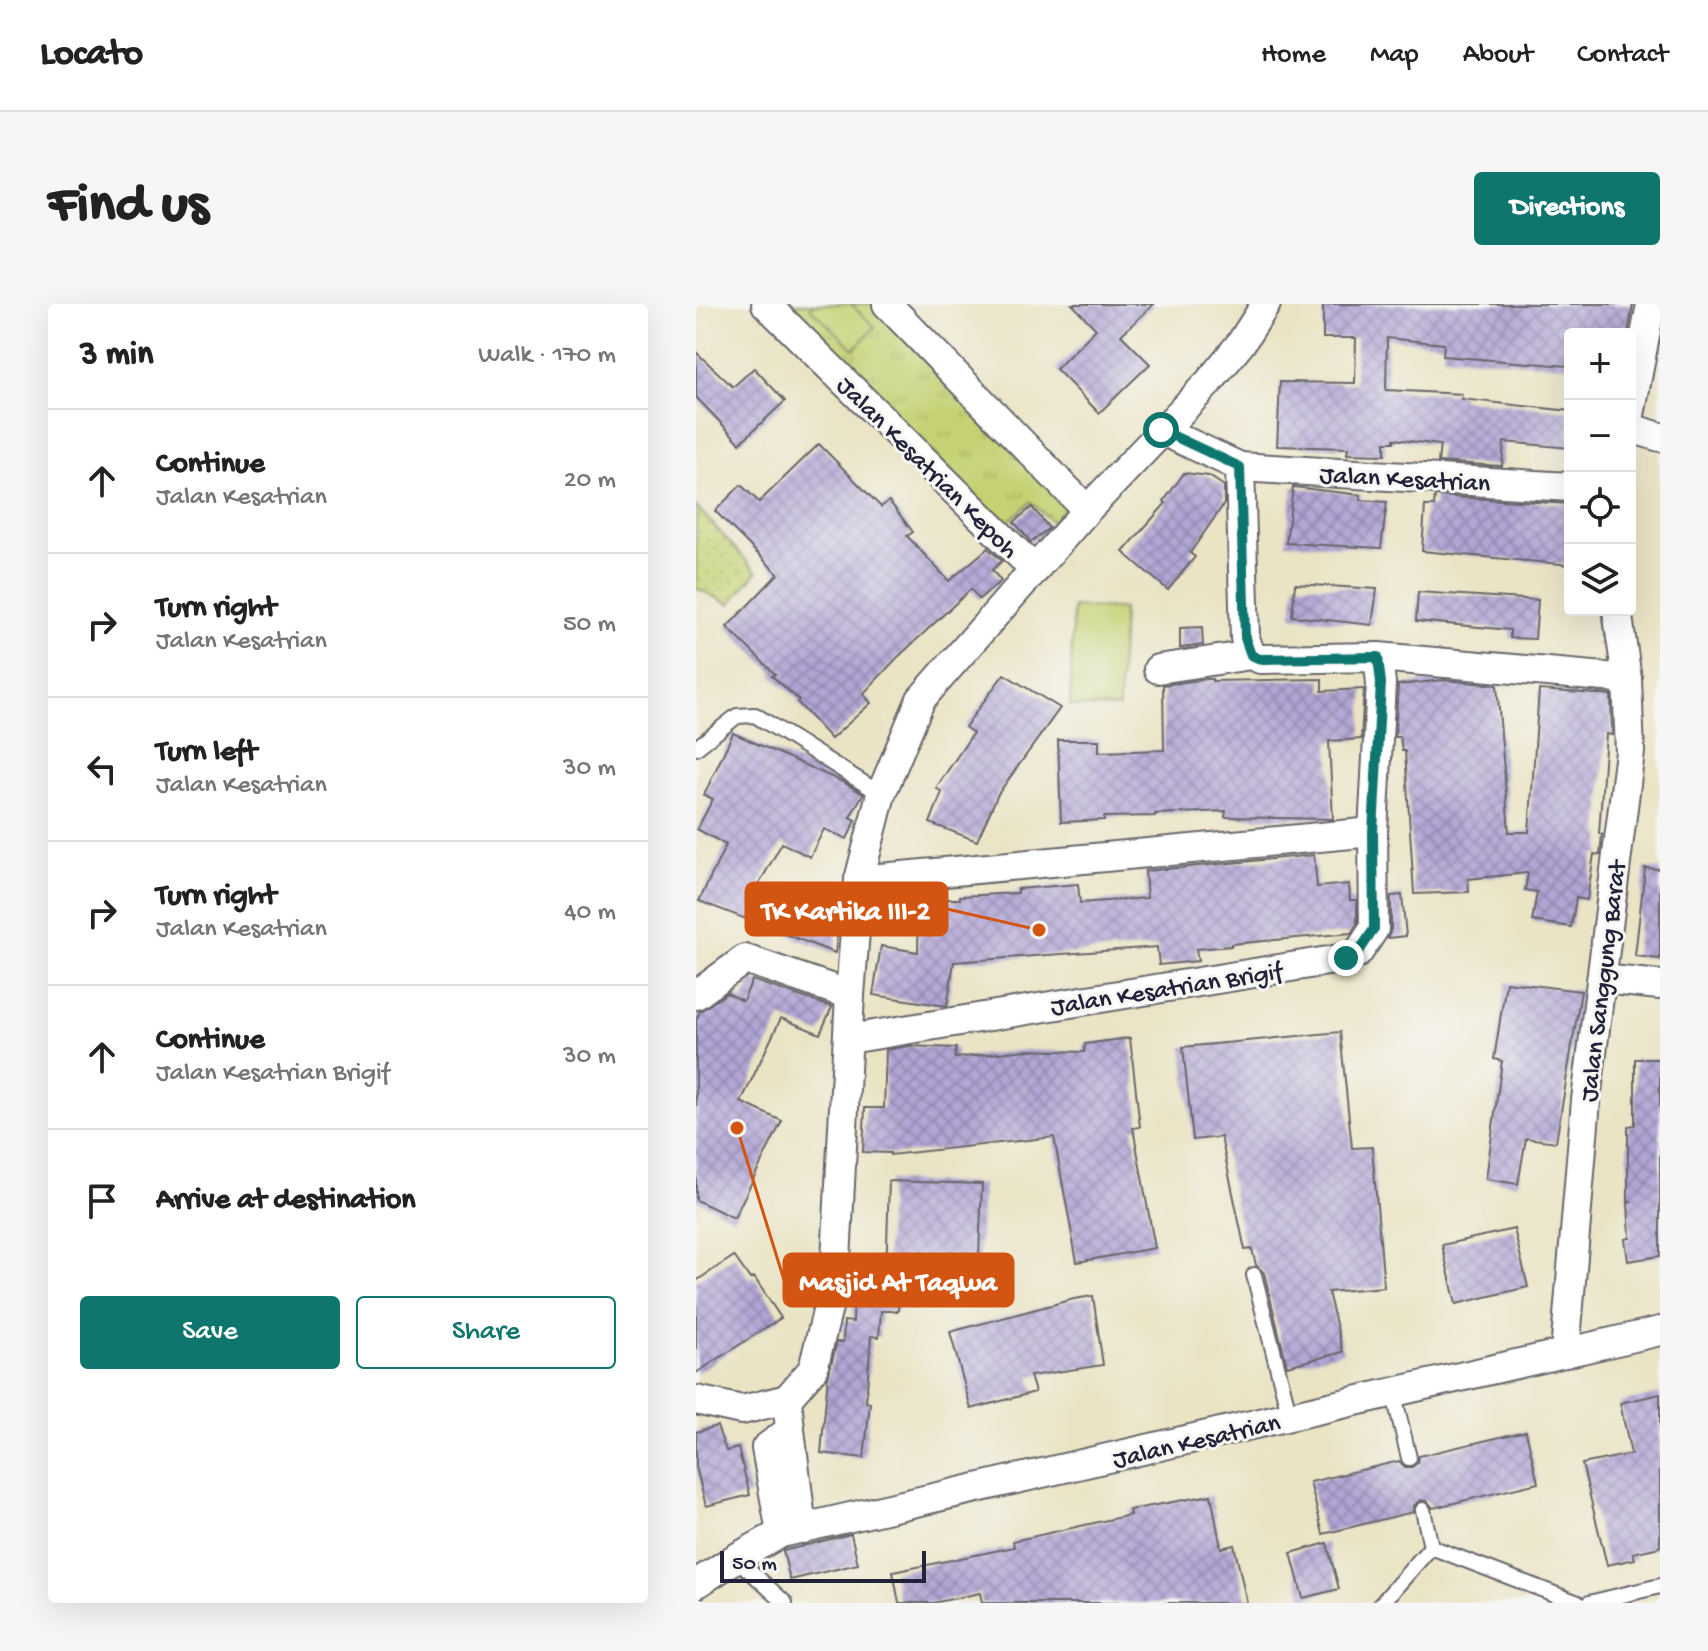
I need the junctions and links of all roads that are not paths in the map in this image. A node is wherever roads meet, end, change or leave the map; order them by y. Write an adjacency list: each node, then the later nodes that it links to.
1 (766, 304): 12 (street, Jalan Kesatrian Kepoh)
2 (887, 304): 11 (street)
3 (1266, 304): 6 (street, Jalan Kesatrian Kepoh)
4 (1651, 304): 5 (street)
5 (1633, 400)
6 (1161, 430): 9 (street, Jalan Kesatrian); 11 (street, Jalan Kesatrian Kepoh)
7 (1636, 430): 8 (street)
8 (1660, 437)
9 (1240, 467): 10 (street, Jalan Kesatrian); 14 (street)
10 (1564, 487)
11 (1087, 510): 12 (street, Jalan Kesatrian Kepoh)
12 (1035, 570): 19 (street)
13 (1618, 616): 17 (street, Jalan Sanggung Barat)
14 (1251, 655): 15 (street); 16 (street)
15 (1378, 657): 17 (street); 20 (street)
16 (1158, 669)
17 (1627, 679): 22 (street, Jalan Sanggung Barat)
18 (696, 748): 19 (lane)
19 (881, 794): 21 (street)
20 (1373, 832): 21 (street); 26 (street, Jalan Kesatrian Brigif)
21 (859, 880): 25 (street)
22 (1602, 979): 23 (street); 29 (street, Jalan Sanggung Barat)
23 (1660, 985)
24 (696, 995): 25 (street)
25 (850, 995): 26 (street)
26 (849, 1039): 31 (street)
27 (1254, 1275): 34 (lane)
28 (1660, 1331): 29 (street, Jalan Kesatrian)
29 (1565, 1353): 30 (street, Jalan Kesatrian)
30 (1393, 1391): 34 (street, Jalan Kesatrian); 37 (lane)
31 (787, 1399): 33 (street); 35 (street)
32 (696, 1400): 33 (street)
33 (742, 1410): 36 (street)
34 (1290, 1417): 39 (street, Jalan Kesatrian)
35 (790, 1430): 36 (street); 39 (street)
36 (766, 1448): 39 (street)
37 (1409, 1458)
38 (1423, 1510): 40 (lane)
39 (791, 1531): 41 (street, Jalan Kesatrian)
40 (1431, 1547): 45 (lane); 46 (lane)
41 (736, 1558): 42 (street, Jalan Kesatrian); 44 (lane)
42 (696, 1584)
43 (1660, 1586): 47 (lane)
44 (785, 1603)
45 (1382, 1603)
46 (1578, 1603)
47 (1589, 1603)

